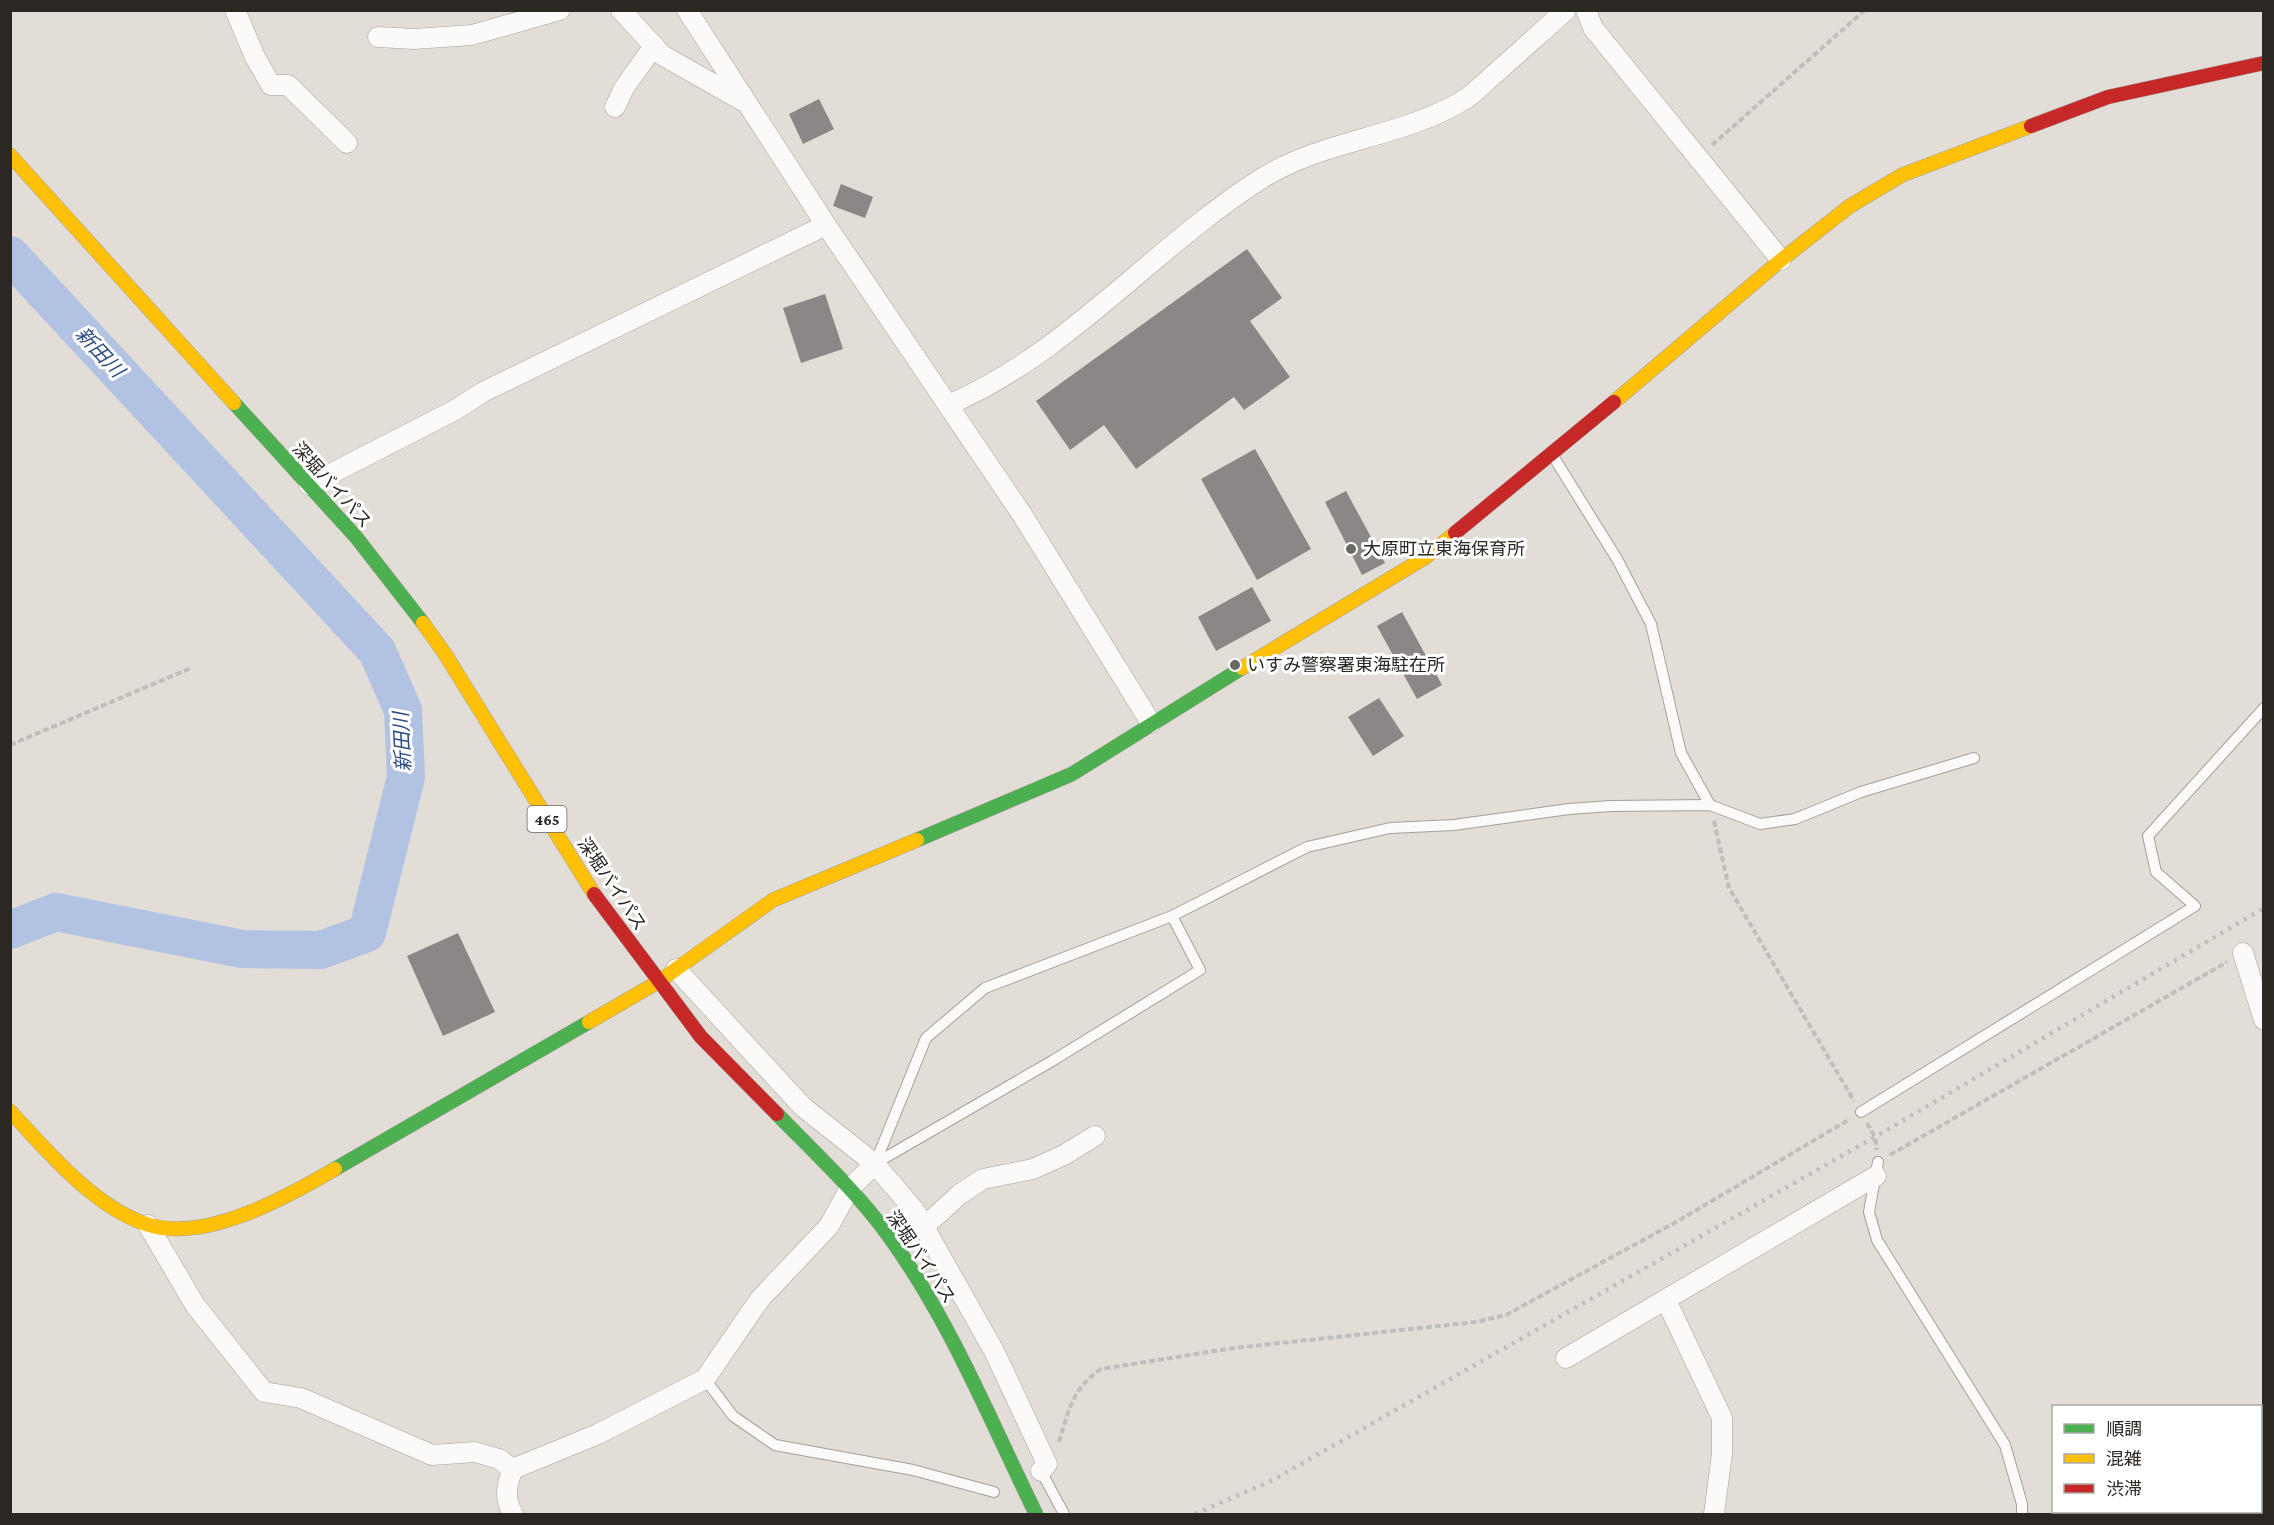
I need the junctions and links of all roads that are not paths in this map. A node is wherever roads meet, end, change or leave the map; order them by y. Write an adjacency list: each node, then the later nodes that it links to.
1 (236, 10): 12 (street)
2 (560, 10): 7 (street)
3 (621, 10): 8 (street)
4 (687, 10): 10 (street)
5 (1566, 10): 16 (street)
6 (1586, 10): 15 (street)
7 (378, 37)
8 (654, 46): 10 (street); 11 (street)
9 (2264, 63): 15 (main road)
10 (747, 104): 14 (street)
11 (615, 107)
12 (347, 143)
13 (10, 155): 18 (main road, 深堀バイパス / 465)
14 (826, 225): 16 (street); 18 (street)
15 (1781, 260): 17 (main road)
16 (948, 405): 20 (street)
17 (1552, 455): 20 (main road); 22 (lane)
18 (309, 485): 26 (main road, 深堀バイパス / 465)
19 (2264, 708): 29 (lane)
20 (1152, 723): 25 (main road)
21 (1974, 758): 22 (lane)
22 (1710, 805): 23 (lane)
23 (1172, 916): 31 (lane); 31 (lane)
24 (2242, 953): 27 (street)
25 (676, 969): 26 (main road); 31 (street)
26 (658, 982): 33 (main road, 深堀バイパス / 465); 34 (main road)
27 (2264, 1020)
28 (10, 1111): 34 (main road)
29 (1861, 1112)
30 (1095, 1136): 35 (street)
31 (875, 1164): 33 (street); 35 (street)
32 (1877, 1169): 36 (street); 46 (lane)
33 (850, 1188): 38 (street); 43 (main road, 深堀バイパス / 465)
34 (148, 1225): 40 (street)
35 (924, 1227): 39 (street)
36 (1666, 1300): 37 (street); 45 (street)
37 (1566, 1358)
38 (705, 1379): 40 (street); 41 (lane)
39 (1044, 1468): 44 (lane)
40 (513, 1469): 42 (street)
41 (994, 1492)
42 (513, 1515)
43 (1036, 1515)
44 (1064, 1515)
45 (1714, 1515)
46 (2022, 1515)

